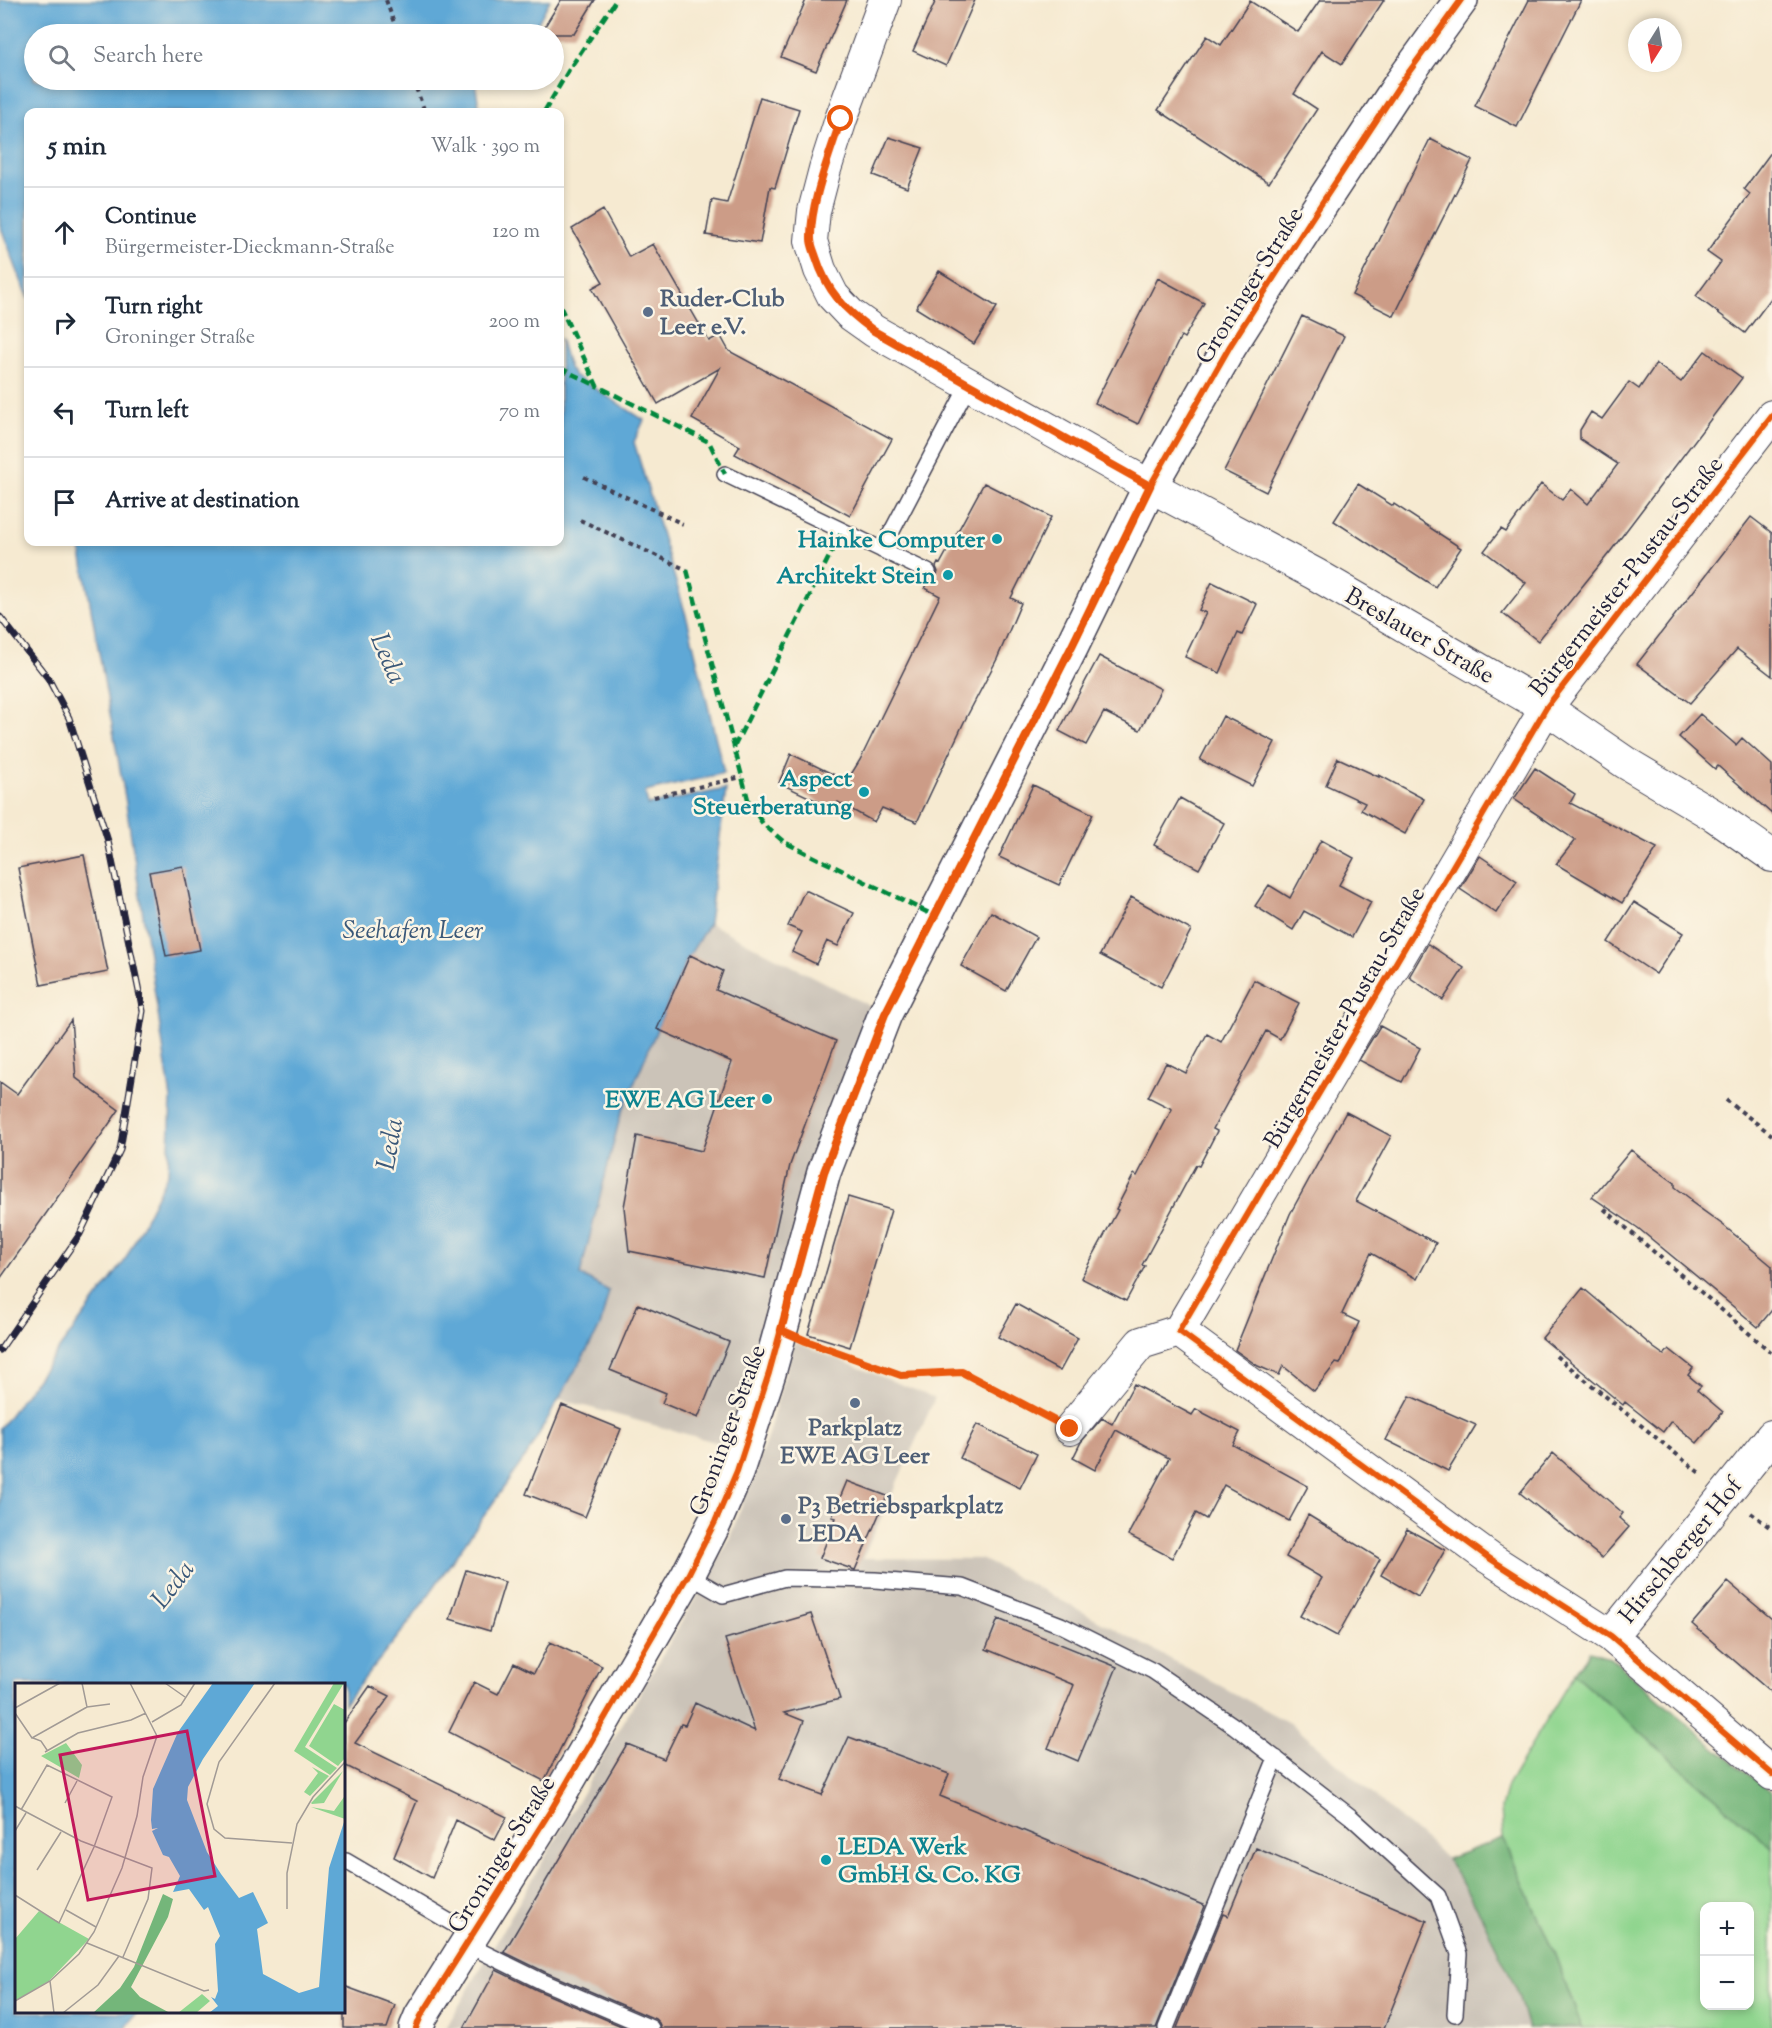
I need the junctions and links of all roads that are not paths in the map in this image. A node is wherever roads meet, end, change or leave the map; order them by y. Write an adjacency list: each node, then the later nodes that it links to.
1 (885, 0): 3 (street, Breslauer Straße)
2 (1461, 0): 6 (street, Groninger Straße)
3 (969, 384): 6 (street, Breslauer Straße); 7 (lane)
4 (1772, 416): 9 (street, Bürgermeister-Pustau-Straße)
5 (725, 474): 7 (lane)
6 (1150, 486): 9 (street, Breslauer Straße); 14 (street, Groninger Straße)
7 (882, 550): 8 (lane)
8 (928, 573)
9 (1546, 708): 10 (street, Breslauer Straße); 11 (street, Bürgermeister-Pustau-Straße)
10 (1772, 856)
11 (1179, 1331): 12 (street); 15 (street)
12 (1070, 1429)
13 (1772, 1436): 15 (street, Hirschberger Hof)
14 (688, 1575): 16 (lane); 19 (street, Groninger Straße)
15 (1611, 1636): 17 (street)
16 (1276, 1758): 20 (lane); 23 (lane)
17 (1772, 1774)
18 (346, 1861): 19 (lane)
19 (469, 1940): 21 (street, Groninger Straße); 22 (lane)
20 (1455, 2014)
21 (416, 2028)
22 (651, 2028)
23 (1166, 2028)

